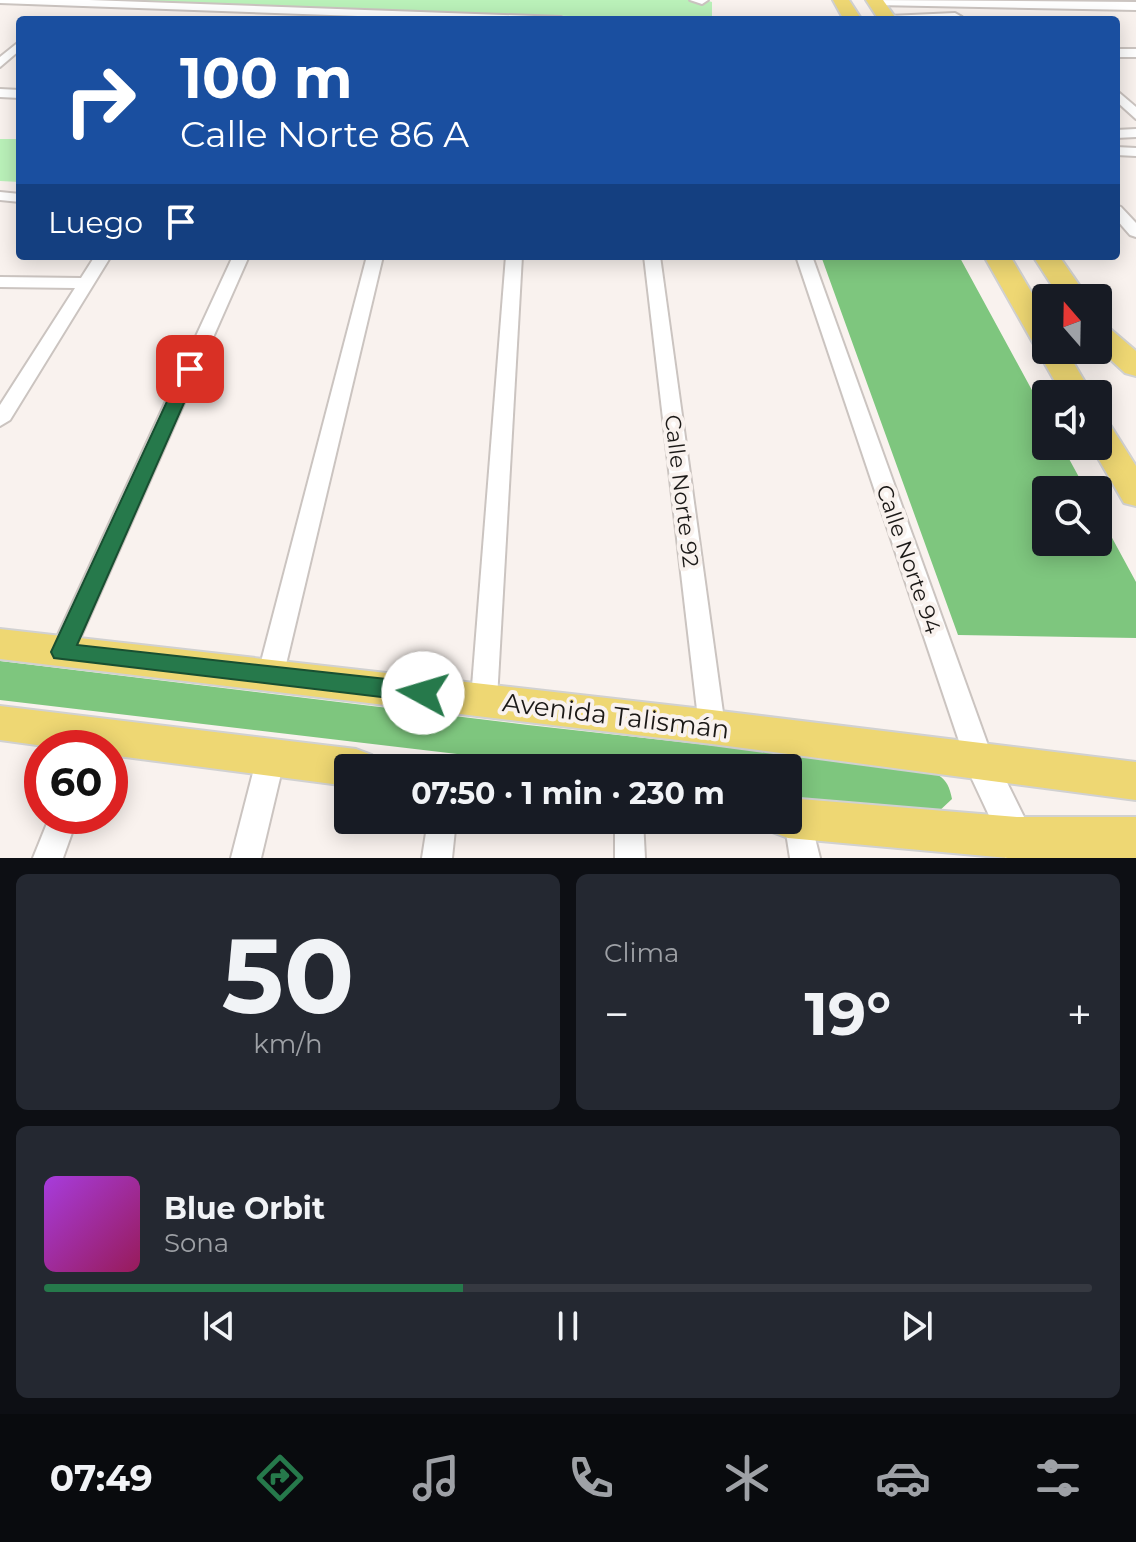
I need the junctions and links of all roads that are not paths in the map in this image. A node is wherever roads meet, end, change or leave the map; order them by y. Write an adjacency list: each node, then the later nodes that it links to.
1 (0, 0): 4 (street)
2 (874, 1): 3 (street)
3 (1096, 2): 5 (street)
4 (159, 6): 6 (street); 7 (street)
5 (1136, 6)
6 (255, 15): 8 (street)
7 (150, 16)
8 (300, 16)
9 (16, 48): 10 (street)
10 (0, 63)
11 (1120, 97): 12 (street)
12 (1136, 115)
13 (1120, 214): 14 (street)
14 (1136, 232)
15 (100, 260): 24 (street)
16 (239, 260): 33 (street)
17 (374, 260): 34 (street)
18 (514, 260): 35 (street)
19 (653, 260): 37 (street, Calle Norte 92)
20 (805, 260): 41 (street, Calle Norte 94)
21 (999, 260): 26 (main road)
22 (1049, 260): 25 (main road)
23 (0, 282): 24 (street)
24 (86, 283): 29 (street)
25 (1065, 284)
26 (1032, 317)
27 (1112, 346): 28 (main road)
28 (1136, 367)
29 (0, 420)
30 (1112, 454): 31 (main road)
31 (1136, 495)
32 (0, 644): 33 (main road, Avenida Talismán)
33 (62, 652): 34 (main road, Avenida Talismán)
34 (270, 677): 35 (main road, Avenida Talismán)
35 (484, 699): 37 (main road, Avenida Talismán)
36 (0, 723): 38 (main road)
37 (712, 727): 41 (main road, Avenida Talismán)
38 (34, 730)
39 (128, 745): 40 (main road)
40 (271, 757): 42 (main road); 51 (street)
41 (980, 762): 43 (main road, Avenida Talismán); 49 (street, Calle Norte 94)
42 (334, 765)
43 (1136, 781)
44 (802, 832): 49 (main road)
45 (57, 834): 50 (street)
46 (440, 834): 52 (street)
47 (629, 834): 53 (street)
48 (1136, 838): 49 (main road)
49 (1020, 848)
50 (48, 858)
51 (246, 858)
52 (437, 858)
53 (630, 858)

